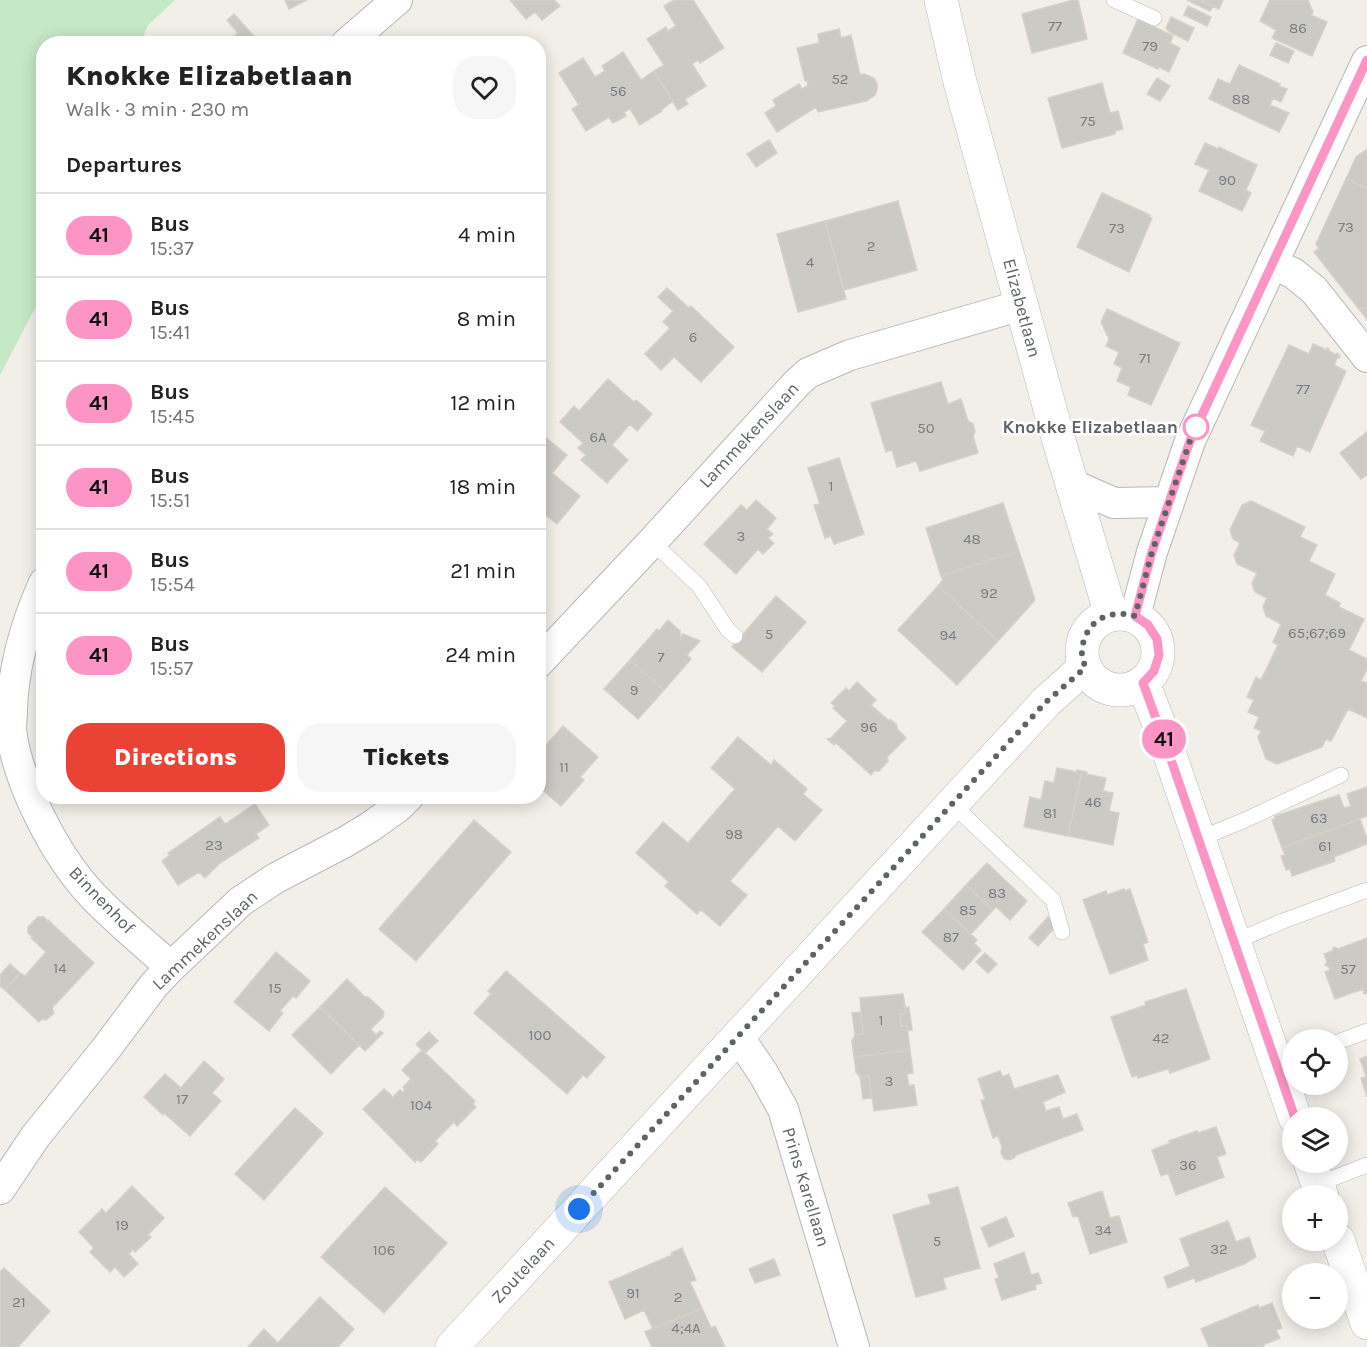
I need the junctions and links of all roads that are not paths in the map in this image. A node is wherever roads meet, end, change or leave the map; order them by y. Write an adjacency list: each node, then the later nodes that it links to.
1 (397, 0): 5 (street)
2 (941, 0): 8 (street, Elizabetlaan)
3 (1114, 0): 4 (lane)
4 (1154, 18)
5 (355, 36)
6 (1363, 80): 7 (street)
7 (1272, 264): 9 (street); 11 (street)
8 (1022, 305): 10 (street, Elizabetlaan); 12 (street, Lammekenslaan)
9 (1367, 357)
10 (1071, 484): 11 (street); 14 (street, Elizabetlaan)
11 (1169, 502): 14 (street)
12 (652, 542): 15 (lane); 16 (street, Lammekenslaan)
13 (36, 602): 26 (street, Binnenhof)
14 (1123, 615): 17 (street); 18 (street)
15 (735, 636)
16 (546, 655)
17 (1085, 668): 18 (street); 21 (street, Zoutelaan)
18 (1143, 683): 22 (street)
19 (1341, 775): 22 (lane)
20 (401, 804): 26 (street, Lammekenslaan)
21 (952, 804): 24 (lane); 28 (street, Zoutelaan)
22 (1199, 839): 25 (street)
23 (1367, 890): 25 (lane)
24 (1062, 932)
25 (1234, 942): 30 (street)
26 (171, 967): 33 (street, Lammekenslaan)
27 (1367, 1031): 29 (lane)
28 (738, 1036): 36 (street, Zoutelaan); 37 (street, Prins Karellaan)
29 (1348, 1038)
30 (1282, 1054)
31 (1367, 1165): 32 (lane)
32 (1317, 1180)
33 (0, 1189)
34 (1342, 1251): 35 (street)
35 (1365, 1309)
36 (452, 1347)
37 (854, 1347)

